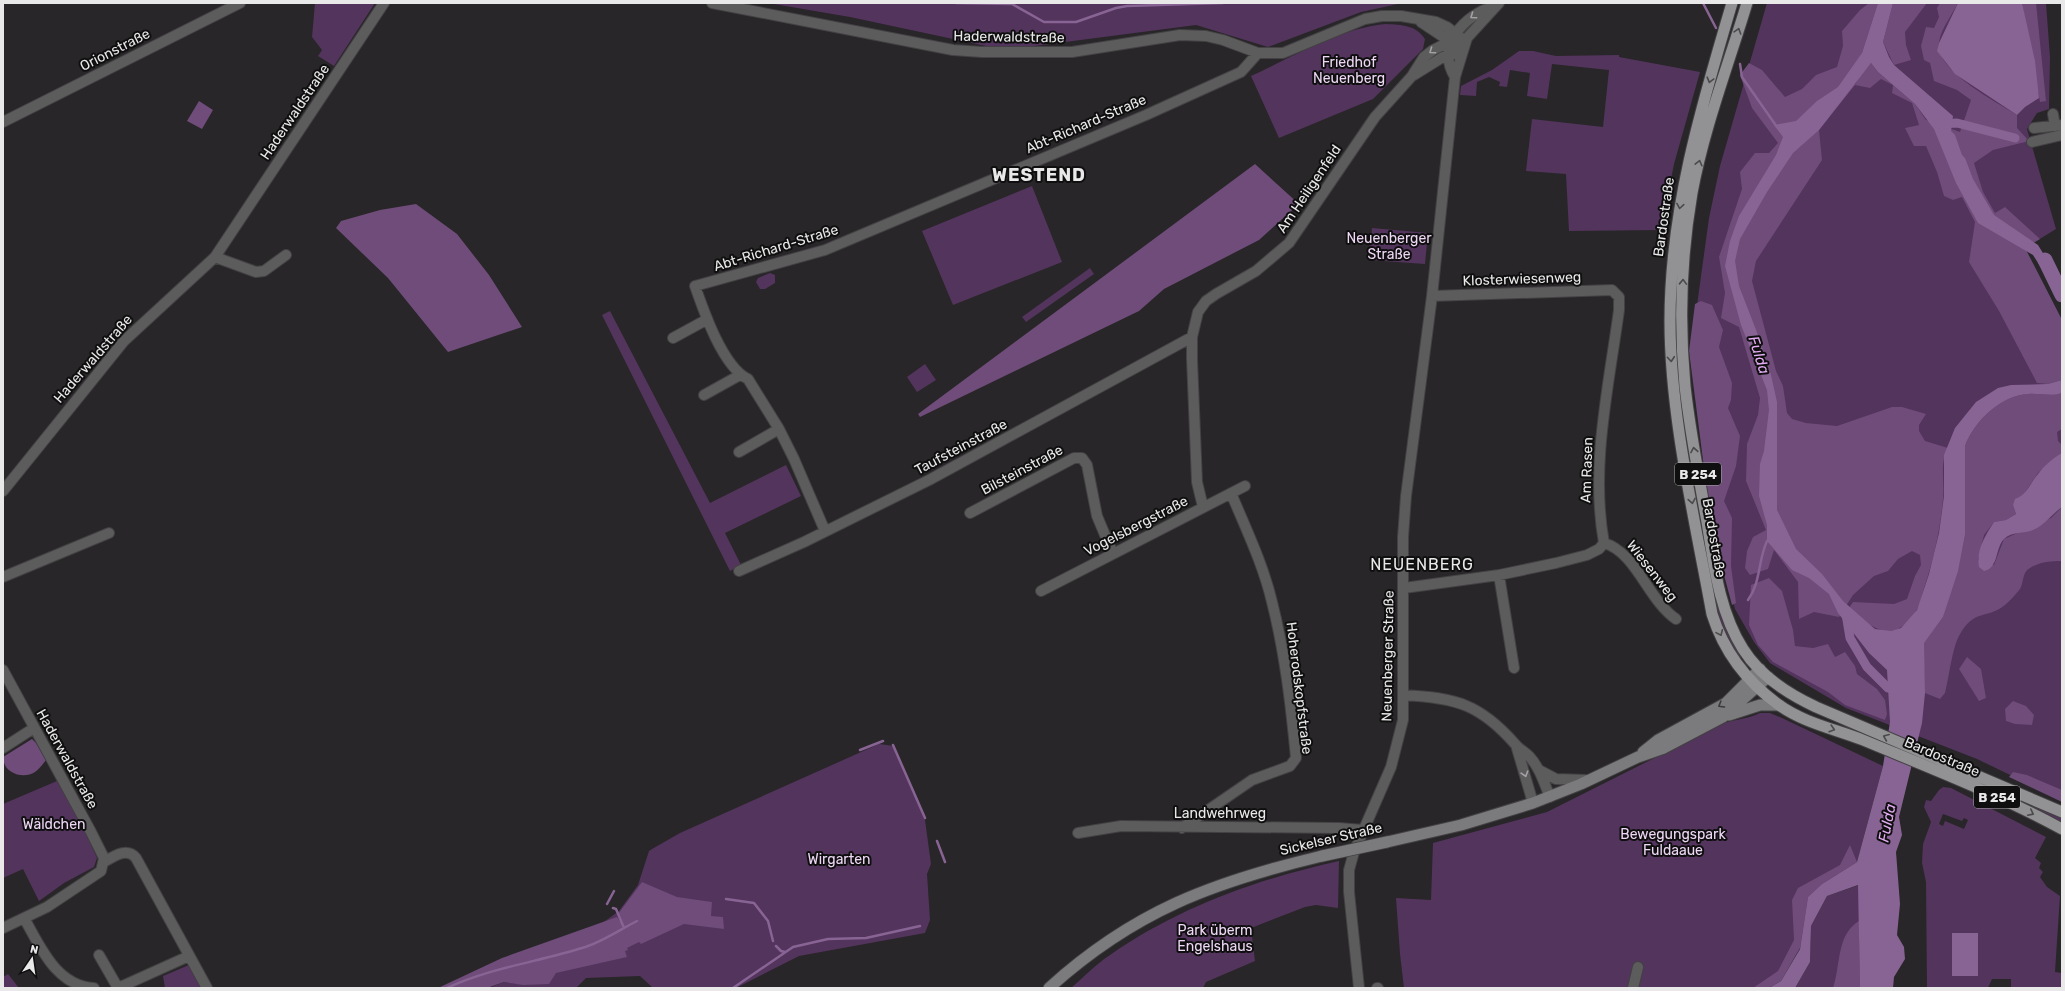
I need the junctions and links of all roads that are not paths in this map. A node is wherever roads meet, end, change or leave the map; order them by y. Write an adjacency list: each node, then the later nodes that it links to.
1 (240, 3): 12 (street, Orionstraße)
2 (384, 3): 18 (street, Haderwaldstraße)
3 (712, 3): 9 (street, Haderwaldstraße)
4 (1732, 3): 47 (main road, Bardostraße / B 254, one-way to 47)
5 (1497, 4): 7 (street, one-way to 7); 8 (street)
6 (1746, 5): 44 (main road, Bardostraße / B 254, one-way to 6)
7 (1452, 43): 8 (street); 8 (street, Am Heiligenfeld); 9 (street); 10 (street, Neuenberger Straße); 22 (street, Am Heiligenfeld)
8 (1463, 47): 10 (street, Neuenberger Straße)
9 (1258, 53): 21 (street, Abt-Richard-Straße)
10 (1455, 77): 20 (street, Neuenberger Straße)
11 (2053, 114): 13 (street)
12 (3, 122)
13 (2058, 126): 14 (street)
14 (2034, 128)
15 (2062, 135): 16 (street)
16 (2032, 142)
17 (286, 255): 18 (street)
18 (215, 257): 29 (street, Haderwaldstraße)
19 (1612, 290): 20 (street, Klosterwiesenweg); 35 (street, Am Rasen)
20 (1432, 296): 40 (street, Neuenberger Straße)
21 (706, 320): 23 (street); 24 (street)
22 (1192, 337): 31 (street, Am Heiligenfeld); 33 (street, Taufsteinstraße)
23 (673, 338)
24 (740, 376): 25 (street); 26 (street)
25 (704, 395)
26 (780, 429): 27 (street); 33 (street)
27 (739, 452)
28 (1245, 486): 30 (street, Vogelsbergstraße)
29 (3, 491)
30 (1231, 493): 31 (street, Vogelsbergstraße); 60 (street, Hoherodskopfstraße)
31 (1203, 508): 36 (street, Vogelsbergstraße)
32 (970, 512): 36 (street, Bilsteinstraße)
33 (825, 531): 37 (street, Taufsteinstraße)
34 (108, 533): 39 (street)
35 (1604, 543): 38 (street); 42 (street, Wiesenweg)
36 (1113, 554): 41 (street, Vogelsbergstraße)
37 (739, 571)
38 (1499, 575): 40 (street); 43 (street)
39 (3, 577)
40 (1404, 588): 48 (street, Neuenberger Straße)
41 (1041, 591)
42 (1676, 619)
43 (1514, 668)
44 (1760, 669): 46 (main road, Bardostraße / B 254); 47 (main road, Sickelser Straße)
45 (3, 670): 51 (street, Haderwaldstraße)
46 (1768, 677): 47 (main road, Sickelser Straße); 59 (main road, Bardostraße / B 254, one-way to 46)
47 (1754, 683): 49 (main road, Bardostraße / B 254); 50 (main road, Sickelser Straße); 54 (main road, Sickelser Straße, one-way to 54)
48 (1404, 695): 52 (street); 62 (street, Neuenberger Straße)
49 (1780, 706): 50 (main road); 61 (main road, Bardostraße / B 254, one-way to 61)
50 (1723, 717): 54 (main road, Sickelser Straße)
51 (34, 728): 53 (street); 64 (street, Haderwaldstraße)
52 (1516, 745): 55 (street); 58 (street, one-way to 58)
53 (3, 748)
54 (1638, 757): 56 (main road, Sickelser Straße)
55 (1539, 770): 56 (street); 57 (street)
56 (1589, 780): 57 (main road, Sickelser Straße)
57 (1550, 797): 58 (main road, Sickelser Straße)
58 (1533, 803): 73 (main road, Sickelser Straße, bridge)
59 (2062, 812)
60 (1182, 828): 62 (street, Landwehrweg); 63 (street, Landwehrweg)
61 (2062, 829)
62 (1363, 830): 74 (street, Neuenberger Straße)
63 (1078, 833)
64 (104, 862): 65 (street); 68 (street)
65 (24, 918): 66 (street); 70 (street)
66 (3, 928)
67 (99, 955): 71 (street)
68 (189, 956): 71 (street); 72 (street)
69 (1638, 967): 75 (street)
70 (94, 988)
71 (118, 988)
72 (206, 988)
73 (1049, 988)
74 (1359, 988)
75 (1632, 988)

